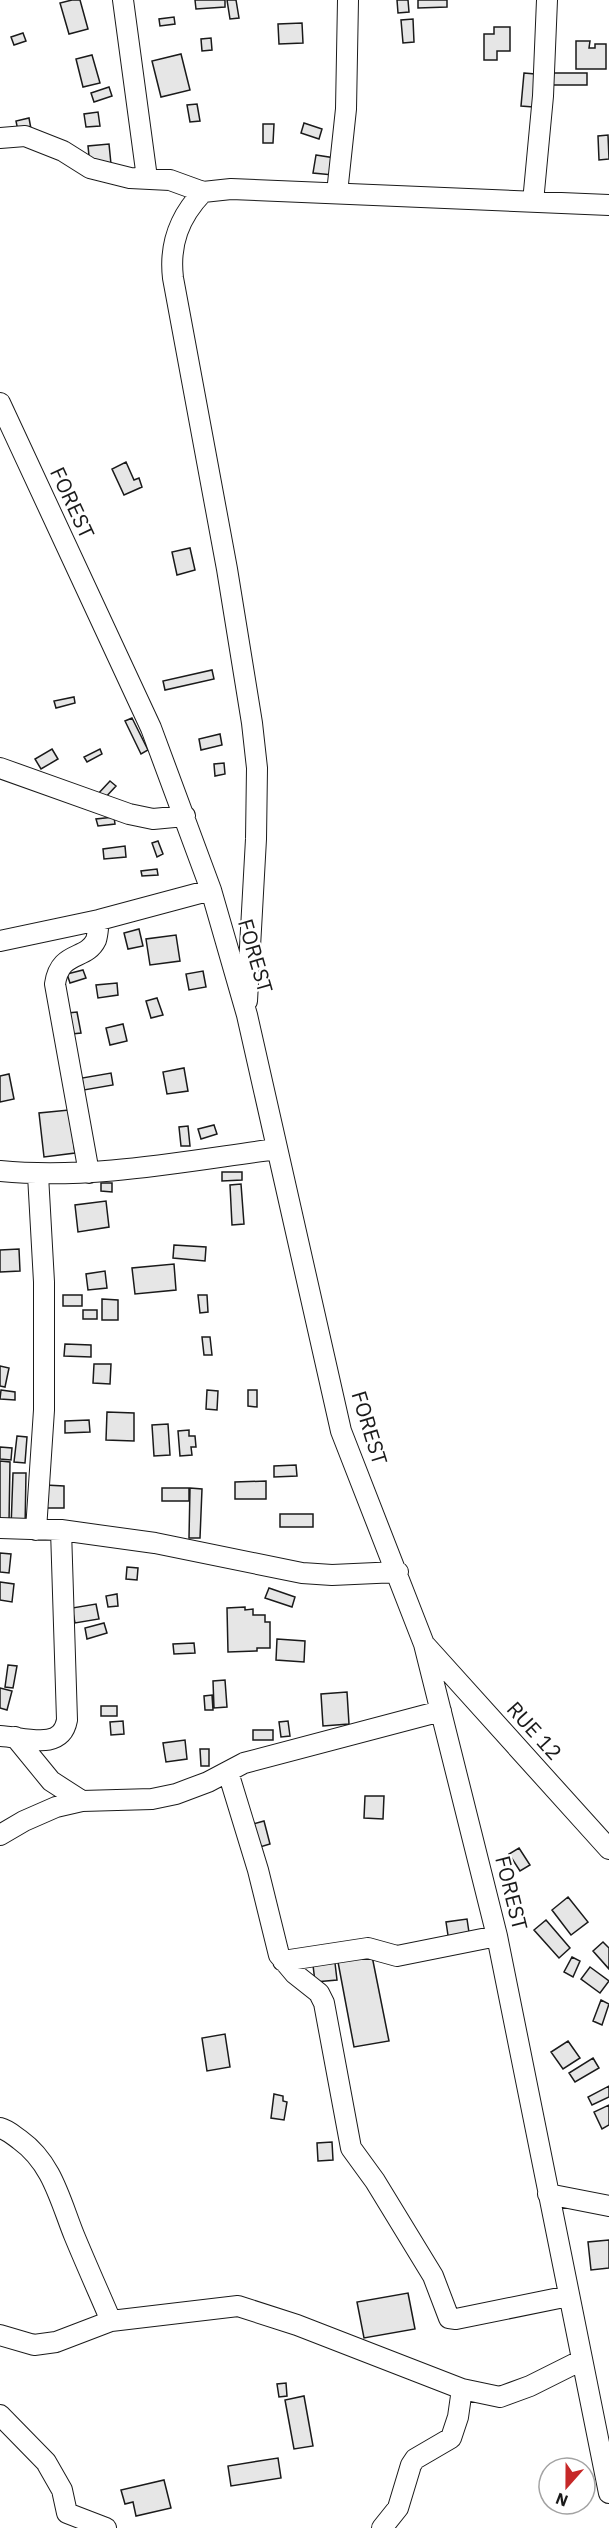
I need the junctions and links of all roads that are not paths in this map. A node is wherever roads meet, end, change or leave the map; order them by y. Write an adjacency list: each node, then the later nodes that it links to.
1 (123, 0): 5 (street)
2 (348, 0): 7 (street)
3 (547, 0): 8 (street)
4 (0, 138): 5 (street)
5 (147, 178): 6 (street)
6 (203, 192): 7 (street); 16 (street)
7 (337, 193): 8 (street)
8 (533, 202): 9 (street)
9 (609, 205)
10 (1, 411): 12 (street, FOREST)
11 (0, 768): 12 (street)
12 (185, 816): 13 (street, FOREST)
13 (211, 890): 14 (street); 16 (street, FOREST)
14 (99, 920): 15 (street); 19 (street)
15 (0, 941)
16 (247, 1015): 17 (street, FOREST)
17 (277, 1149): 19 (street); 24 (street, FOREST)
18 (0, 1171): 20 (street)
19 (89, 1173): 20 (street)
20 (38, 1175): 22 (street)
21 (0, 1528): 22 (street)
22 (36, 1530): 23 (street)
23 (61, 1530): 24 (street); 27 (street)
24 (398, 1572): 25 (street, FOREST)
25 (424, 1644): 26 (street, FOREST); 31 (street, RUE 12)
26 (441, 1712): 28 (street); 32 (street, FOREST)
27 (8, 1736): 29 (street)
28 (228, 1772): 29 (street); 33 (street)
29 (82, 1801): 30 (street)
30 (0, 1835)
31 (609, 1849)
32 (497, 1936): 33 (street); 35 (street, FOREST)
33 (283, 1961): 37 (street)
34 (0, 2128): 38 (street)
35 (548, 2194): 36 (street); 37 (street, FOREST)
36 (609, 2206)
37 (569, 2296): 40 (street, FOREST)
38 (111, 2321): 39 (street); 41 (street)
39 (0, 2335)
40 (582, 2360): 41 (street); 43 (street, FOREST)
41 (462, 2390): 45 (street)
42 (0, 2415): 44 (street)
43 (609, 2493)
44 (106, 2528)
45 (382, 2528)

